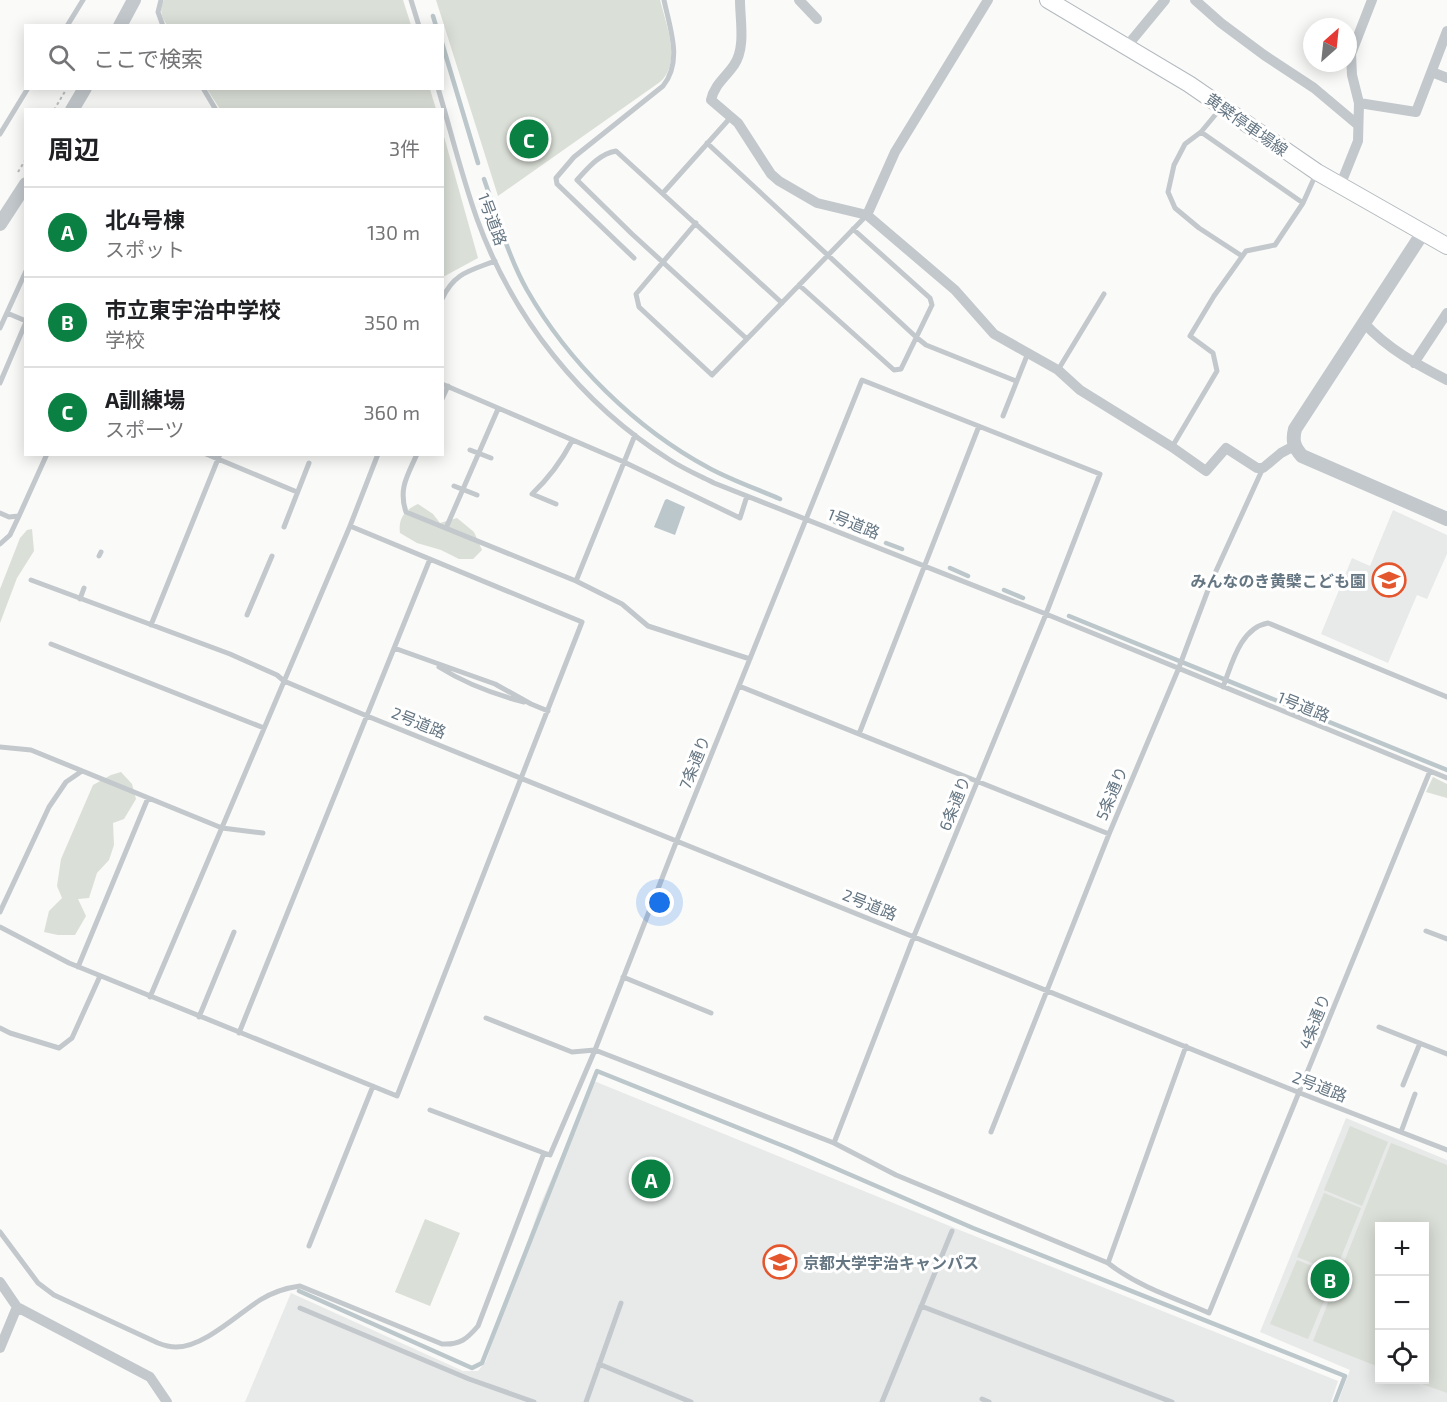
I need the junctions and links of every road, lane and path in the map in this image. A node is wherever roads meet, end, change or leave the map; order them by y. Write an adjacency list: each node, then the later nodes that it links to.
1 (83, 0): 14 (lane)
2 (134, 0): 15 (street)
3 (162, 0): 16 (lane)
4 (411, 0): 17 (lane)
5 (664, 0): 50 (lane)
6 (740, 0): 32 (street)
7 (799, 0): 13 (street)
8 (988, 0): 42 (street)
9 (1048, 0): 19 (main road, 黄檗停車場線)
10 (1165, 0): 19 (street)
11 (1195, 0): 33 (street)
12 (1372, 0): 26 (street)
13 (817, 19)
14 (68, 24)
15 (121, 24)
16 (163, 24)
17 (418, 24)
18 (1447, 31): 20 (street)
19 (1127, 46): 27 (main road, 黄檗停車場線)
20 (1432, 72): 21 (street); 26 (street)
21 (1447, 78)
22 (27, 90): 35 (lane)
23 (84, 90): 28 (street)
24 (204, 90): 29 (lane)
25 (439, 90): 31 (lane, 1号道路)
26 (1359, 103): 33 (street)
27 (1222, 107): 34 (lane); 37 (main road, 黄檗停車場線)
28 (73, 108)
29 (215, 108)
30 (444, 108): 51 (lane, 1号道路)
31 (444, 108)
32 (730, 117): 36 (lane); 42 (street)
33 (1358, 125): 38 (street)
34 (1201, 132): 41 (lane); 49 (lane)
35 (0, 134)
36 (707, 143): 40 (lane); 48 (lane)
37 (1317, 172): 38 (main road, 黄檗停車場線); 41 (lane)
38 (1340, 186): 46 (main road, 黄檗停車場線)
39 (23, 193): 44 (street)
40 (663, 193): 43 (lane); 52 (lane)
41 (1303, 202): 49 (lane)
42 (867, 215): 45 (lane); 66 (street)
43 (696, 223): 52 (lane); 57 (lane)
44 (0, 224)
45 (853, 229): 48 (lane); 64 (lane)
46 (1422, 234): 47 (main road, 黄檗停車場線); 61 (street)
47 (1447, 246)
48 (827, 256): 54 (lane); 64 (lane)
49 (1242, 256): 79 (lane)
50 (634, 258)
51 (495, 261): 56 (lane); 76 (lane, 1号道路)
52 (663, 262): 65 (lane); 65 (lane)
53 (24, 275): 58 (lane)
54 (799, 285): 57 (lane); 64 (lane)
55 (1104, 294): 68 (lane)
56 (444, 295)
57 (782, 303): 65 (lane)
58 (7, 313): 60 (lane); 63 (lane)
59 (1447, 313): 67 (street)
60 (24, 321)
61 (1364, 323): 67 (street); 78 (street)
62 (24, 327): 71 (lane)
63 (0, 328)
64 (916, 337): 70 (lane)
65 (747, 339)
66 (1028, 353): 68 (street); 70 (lane)
67 (1414, 363): 69 (street)
68 (1058, 370): 79 (street)
69 (1447, 380)
70 (1016, 381): 74 (lane)
71 (0, 383)
72 (445, 385): 73 (lane)
73 (498, 409): 77 (lane); 81 (lane)
74 (1003, 416)
75 (980, 426): 98 (lane, 7条通り); 106 (lane); 111 (lane, 6条通り)
76 (635, 435): 87 (lane); 94 (lane, 1号道路)
77 (572, 441): 87 (lane); 95 (lane)
78 (1294, 446): 89 (street); 99 (street)
79 (1172, 447): 89 (street)
80 (470, 450): 81 (lane)
81 (480, 453): 86 (lane); 91 (lane)
82 (46, 456): 97 (lane)
83 (377, 456): 100 (lane)
84 (416, 456): 102 (lane)
85 (219, 457): 92 (lane); 113 (lane)
86 (491, 458)
87 (624, 462): 94 (lane); 108 (lane)
88 (309, 463): 92 (lane)
89 (1263, 468): 118 (lane, 5条通り)
90 (454, 486): 91 (lane)
91 (463, 489): 93 (lane); 102 (lane)
92 (297, 492): 101 (lane)
93 (477, 495)
94 (747, 496): 98 (lane, 1号道路)
95 (556, 504)
96 (0, 513): 97 (lane)
97 (19, 516): 103 (lane)
98 (806, 519): 106 (lane, 1号道路); 116 (lane, 7条通り)
99 (1447, 519)
100 (350, 525): 105 (lane); 119 (lane)
101 (284, 527)
102 (447, 528): 108 (lane)
103 (0, 544)
104 (272, 556): 112 (lane)
105 (430, 559): 115 (lane); 124 (lane)
106 (924, 566): 111 (lane, 1号道路); 127 (lane)
107 (31, 580): 110 (lane, 2号道路)
108 (576, 581): 116 (lane)
109 (84, 588): 110 (lane)
110 (80, 599): 113 (lane, 2号道路)
111 (1046, 614): 118 (lane, 1号道路); 133 (lane, 6条通り)
112 (247, 615)
113 (151, 625): 119 (lane, 2号道路)
114 (51, 644): 126 (lane)
115 (394, 648): 117 (lane); 125 (lane)
116 (750, 659): 120 (lane, 7条通り)
117 (433, 663): 123 (lane); 123 (lane)
118 (1179, 669): 121 (lane, 1号道路); 137 (lane, 5条通り)
119 (284, 681): 125 (lane, 2号道路); 126 (lane)
120 (739, 686): 127 (lane); 138 (lane, 7条通り)
121 (1224, 686): 122 (lane); 130 (lane, 1号道路)
122 (1447, 697)
123 (531, 704): 124 (lane)
124 (548, 711): 131 (lane)
125 (367, 716): 131 (lane, 2号道路); 155 (lane)
126 (264, 728): 135 (lane)
127 (859, 734): 133 (lane)
128 (0, 747): 129 (lane)
129 (82, 771): 134 (lane); 139 (lane)
130 (1430, 771): 132 (lane, 1号道路); 162 (lane, 4条通り)
131 (522, 778): 138 (lane, 2号道路); 161 (lane)
132 (1447, 778)
133 (978, 780): 137 (lane); 143 (lane, 6条通り)
134 (148, 798): 135 (lane); 145 (lane)
135 (222, 828): 136 (lane); 149 (lane)
136 (263, 833)
137 (1109, 834): 148 (lane, 5条通り)
138 (677, 840): 143 (lane, 2号道路); 147 (lane, 7条通り)
139 (0, 912)
140 (0, 927): 145 (lane)
141 (1426, 931): 144 (lane)
142 (234, 932): 151 (lane)
143 (914, 936): 148 (lane, 2号道路); 167 (lane, 6条通り)
144 (1447, 939)
145 (78, 967): 146 (lane)
146 (100, 976): 149 (lane); 154 (lane)
147 (623, 977): 150 (lane); 158 (lane, 7条通り)
148 (1048, 991): 157 (lane, 2号道路); 165 (lane, 5条通り)
149 (150, 997): 151 (lane)
150 (711, 1013)
151 (199, 1017): 155 (lane)
152 (486, 1018): 158 (lane)
153 (1379, 1027): 156 (lane)
154 (0, 1028)
155 (239, 1033): 161 (lane)
156 (1420, 1043): 159 (lane); 160 (lane)
157 (1186, 1046): 162 (lane, 2号道路); 173 (lane)
158 (595, 1050): 167 (lane); 169 (lane, 7条通り)
159 (1447, 1054)
160 (1403, 1085)
161 (373, 1086): 172 (lane)
162 (1300, 1093): 166 (lane, 2号道路); 173 (lane, 4条通り)
163 (1415, 1094): 166 (lane)
164 (430, 1110): 169 (lane)
165 (991, 1132)
166 (1401, 1132): 168 (lane, 2号道路)
167 (834, 1143): 173 (lane)
168 (1447, 1149)
169 (547, 1154): 171 (lane, 7条通り)
170 (952, 1231): 176 (lane)
171 (0, 1232)
172 (309, 1246)
173 (1108, 1263)
174 (0, 1282): 177 (street)
175 (621, 1303): 180 (lane)
176 (921, 1306): 186 (lane); 188 (lane)
177 (17, 1307): 179 (street); 182 (street)
178 (300, 1308): 183 (lane)
179 (0, 1347)
180 (599, 1364): 184 (lane); 185 (lane)
181 (982, 1399): 187 (lane)
182 (166, 1402)
183 (534, 1402)
184 (586, 1402)
185 (691, 1402)
186 (882, 1402)
187 (989, 1402)
188 (1172, 1402)

